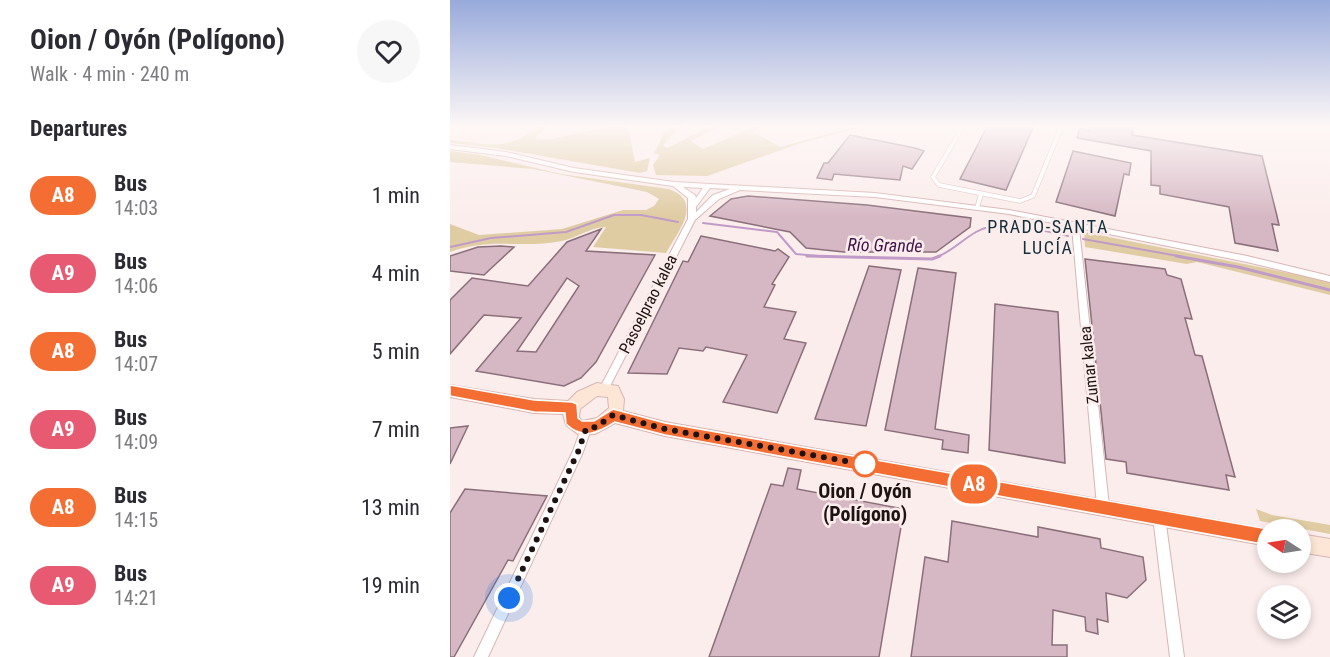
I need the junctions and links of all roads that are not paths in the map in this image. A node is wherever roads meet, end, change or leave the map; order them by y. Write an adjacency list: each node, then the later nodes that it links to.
1 (513, 156): 4 (street)
2 (946, 156): 7 (lane)
3 (1050, 156): 7 (lane)
4 (674, 184): 5 (street); 8 (street)
5 (709, 185): 6 (street); 8 (street); 9 (street)
6 (752, 187): 9 (street); 10 (street)
7 (981, 195): 10 (lane)
8 (694, 205): 11 (street)
9 (704, 206): 11 (street)
10 (977, 208): 12 (street)
11 (692, 219): 14 (street, Pasoelprao kalea)
12 (1075, 224): 13 (street); 19 (street, Zumar kalea)
13 (1330, 279)
14 (604, 389): 16 (main road); 17 (main road)
15 (450, 391): 16 (main road)
16 (572, 408): 18 (main road)
17 (613, 415): 18 (main road); 19 (main road)
18 (586, 429): 24 (street)
19 (1103, 506): 20 (main road)
20 (1159, 517): 21 (main road); 25 (street)
21 (1257, 535)
22 (1311, 545): 23 (main road)
23 (1330, 548)
24 (481, 657)
25 (1177, 657)

